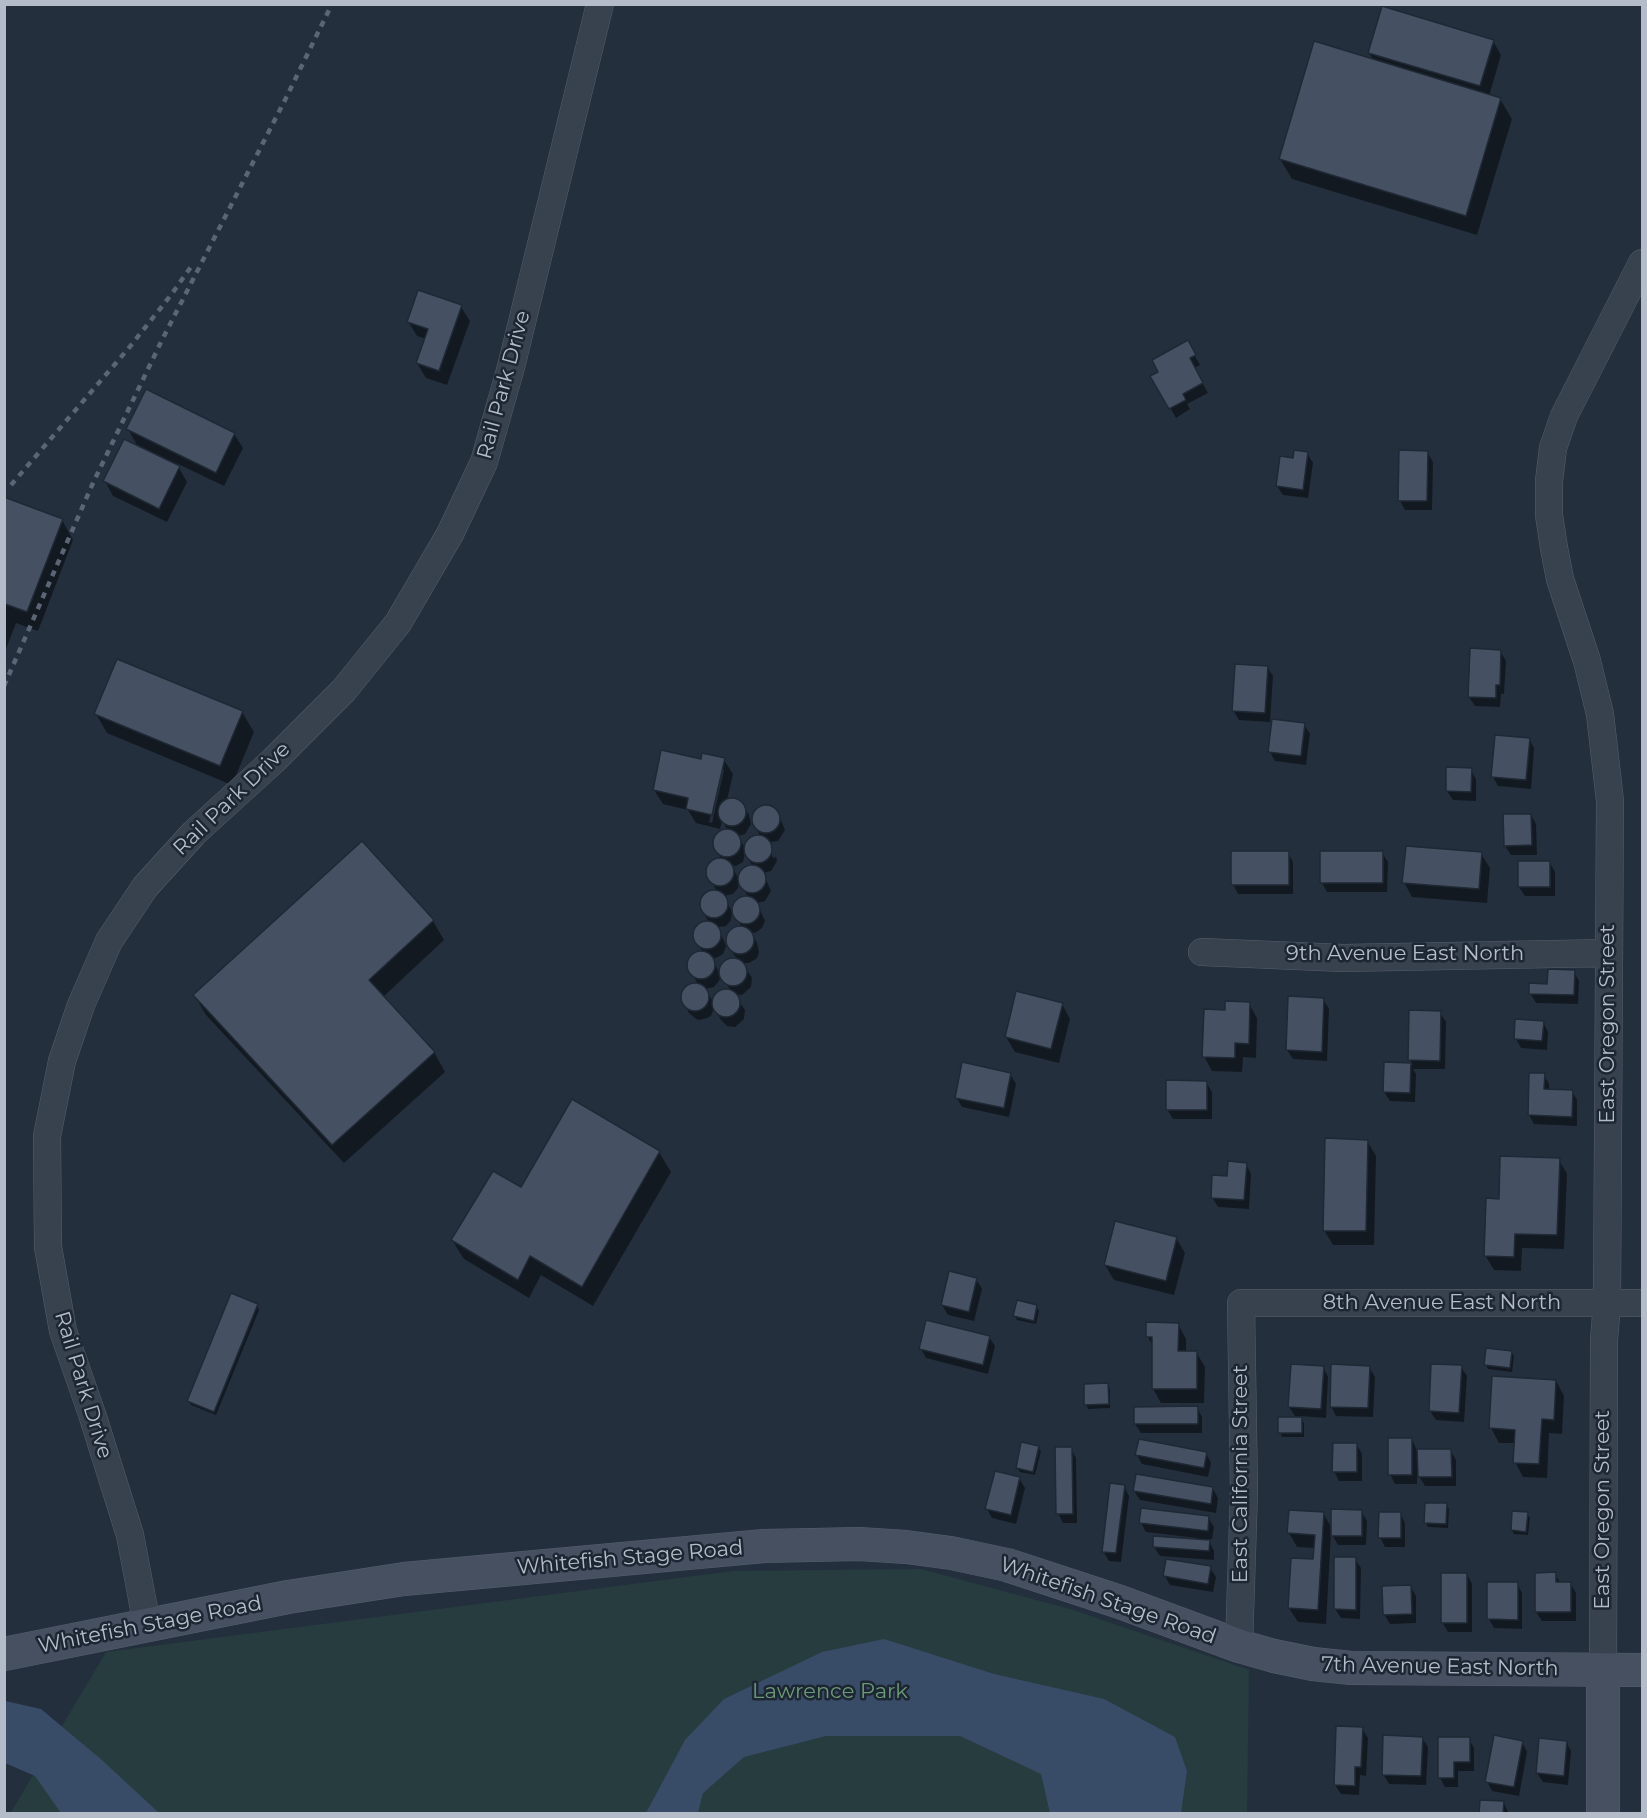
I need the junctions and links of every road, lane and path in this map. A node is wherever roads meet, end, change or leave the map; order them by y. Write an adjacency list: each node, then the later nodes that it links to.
1 (600, 4): 8 (street, Rail Park Drive)
2 (1642, 262): 4 (street, East Oregon Street)
3 (1202, 952): 4 (street, 9th Avenue East North)
4 (1608, 953): 7 (street, East Oregon Street)
5 (1642, 1302): 7 (street, 8th Avenue East North)
6 (1241, 1303): 7 (street, 8th Avenue East North); 9 (street, East California Street)
7 (1606, 1303): 11 (street, East Oregon Street)
8 (147, 1625): 9 (main road, Whitefish Stage Road); 10 (main road, Whitefish Stage Road)
9 (1239, 1646): 11 (main road, 7th Avenue East North)
10 (9, 1653)
11 (1603, 1670): 12 (main road, 7th Avenue East North); 13 (main road, East Oregon Street)
12 (1642, 1670)
13 (1603, 1814)

